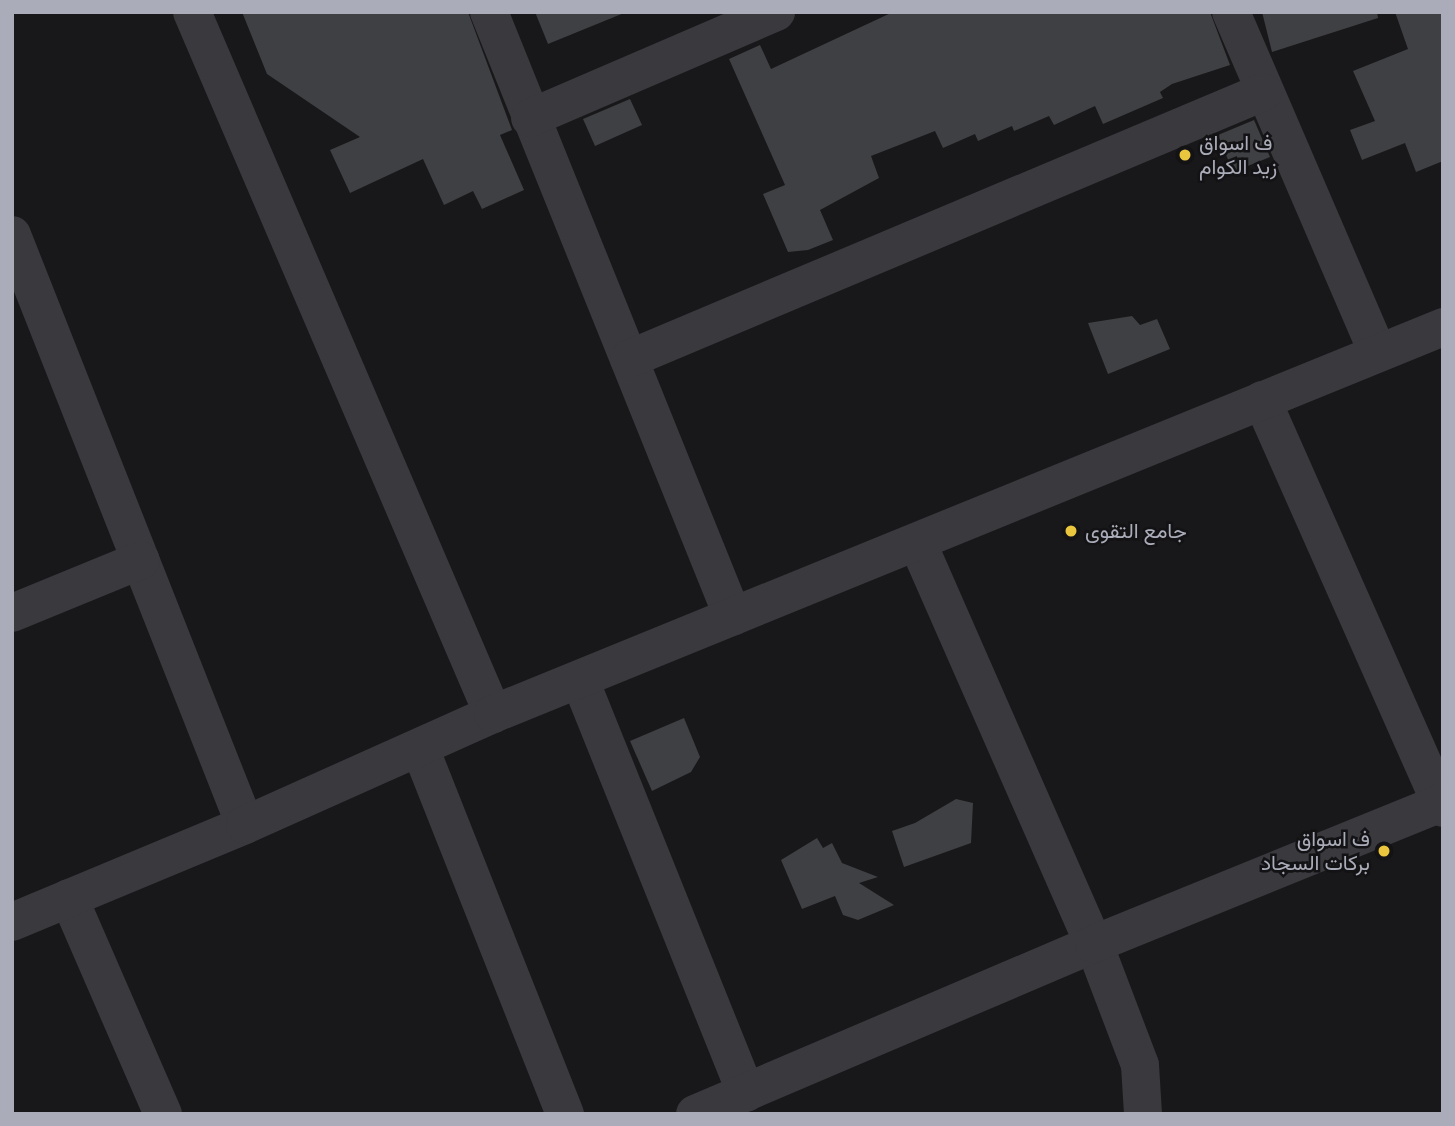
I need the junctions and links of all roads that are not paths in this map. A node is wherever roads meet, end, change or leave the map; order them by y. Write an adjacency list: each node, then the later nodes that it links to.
1 (192, 12): 18 (street)
2 (489, 12): 6 (street)
3 (776, 12): 6 (street)
4 (1231, 12): 5 (street)
5 (1263, 92): 10 (street); 11 (street)
6 (530, 118): 11 (street)
7 (12, 235): 8 (street)
8 (25, 309): 14 (street)
9 (1443, 327): 10 (street)
10 (1378, 353): 12 (street)
11 (629, 359): 16 (street)
12 (1262, 400): 13 (street); 20 (street)
13 (918, 544): 16 (street); 24 (street)
14 (141, 560): 15 (street); 21 (street)
15 (12, 613)
16 (733, 617): 17 (street)
17 (580, 680): 18 (street); 25 (street)
18 (493, 714): 19 (street)
19 (420, 748): 21 (street); 27 (street)
20 (1442, 804): 24 (street)
21 (245, 825): 22 (street)
22 (69, 898): 23 (street); 26 (street)
23 (12, 922)
24 (1094, 944): 25 (street); 29 (street)
25 (746, 1093): 28 (street)
26 (163, 1114)
27 (565, 1114)
28 (695, 1114)
29 (1143, 1114)

